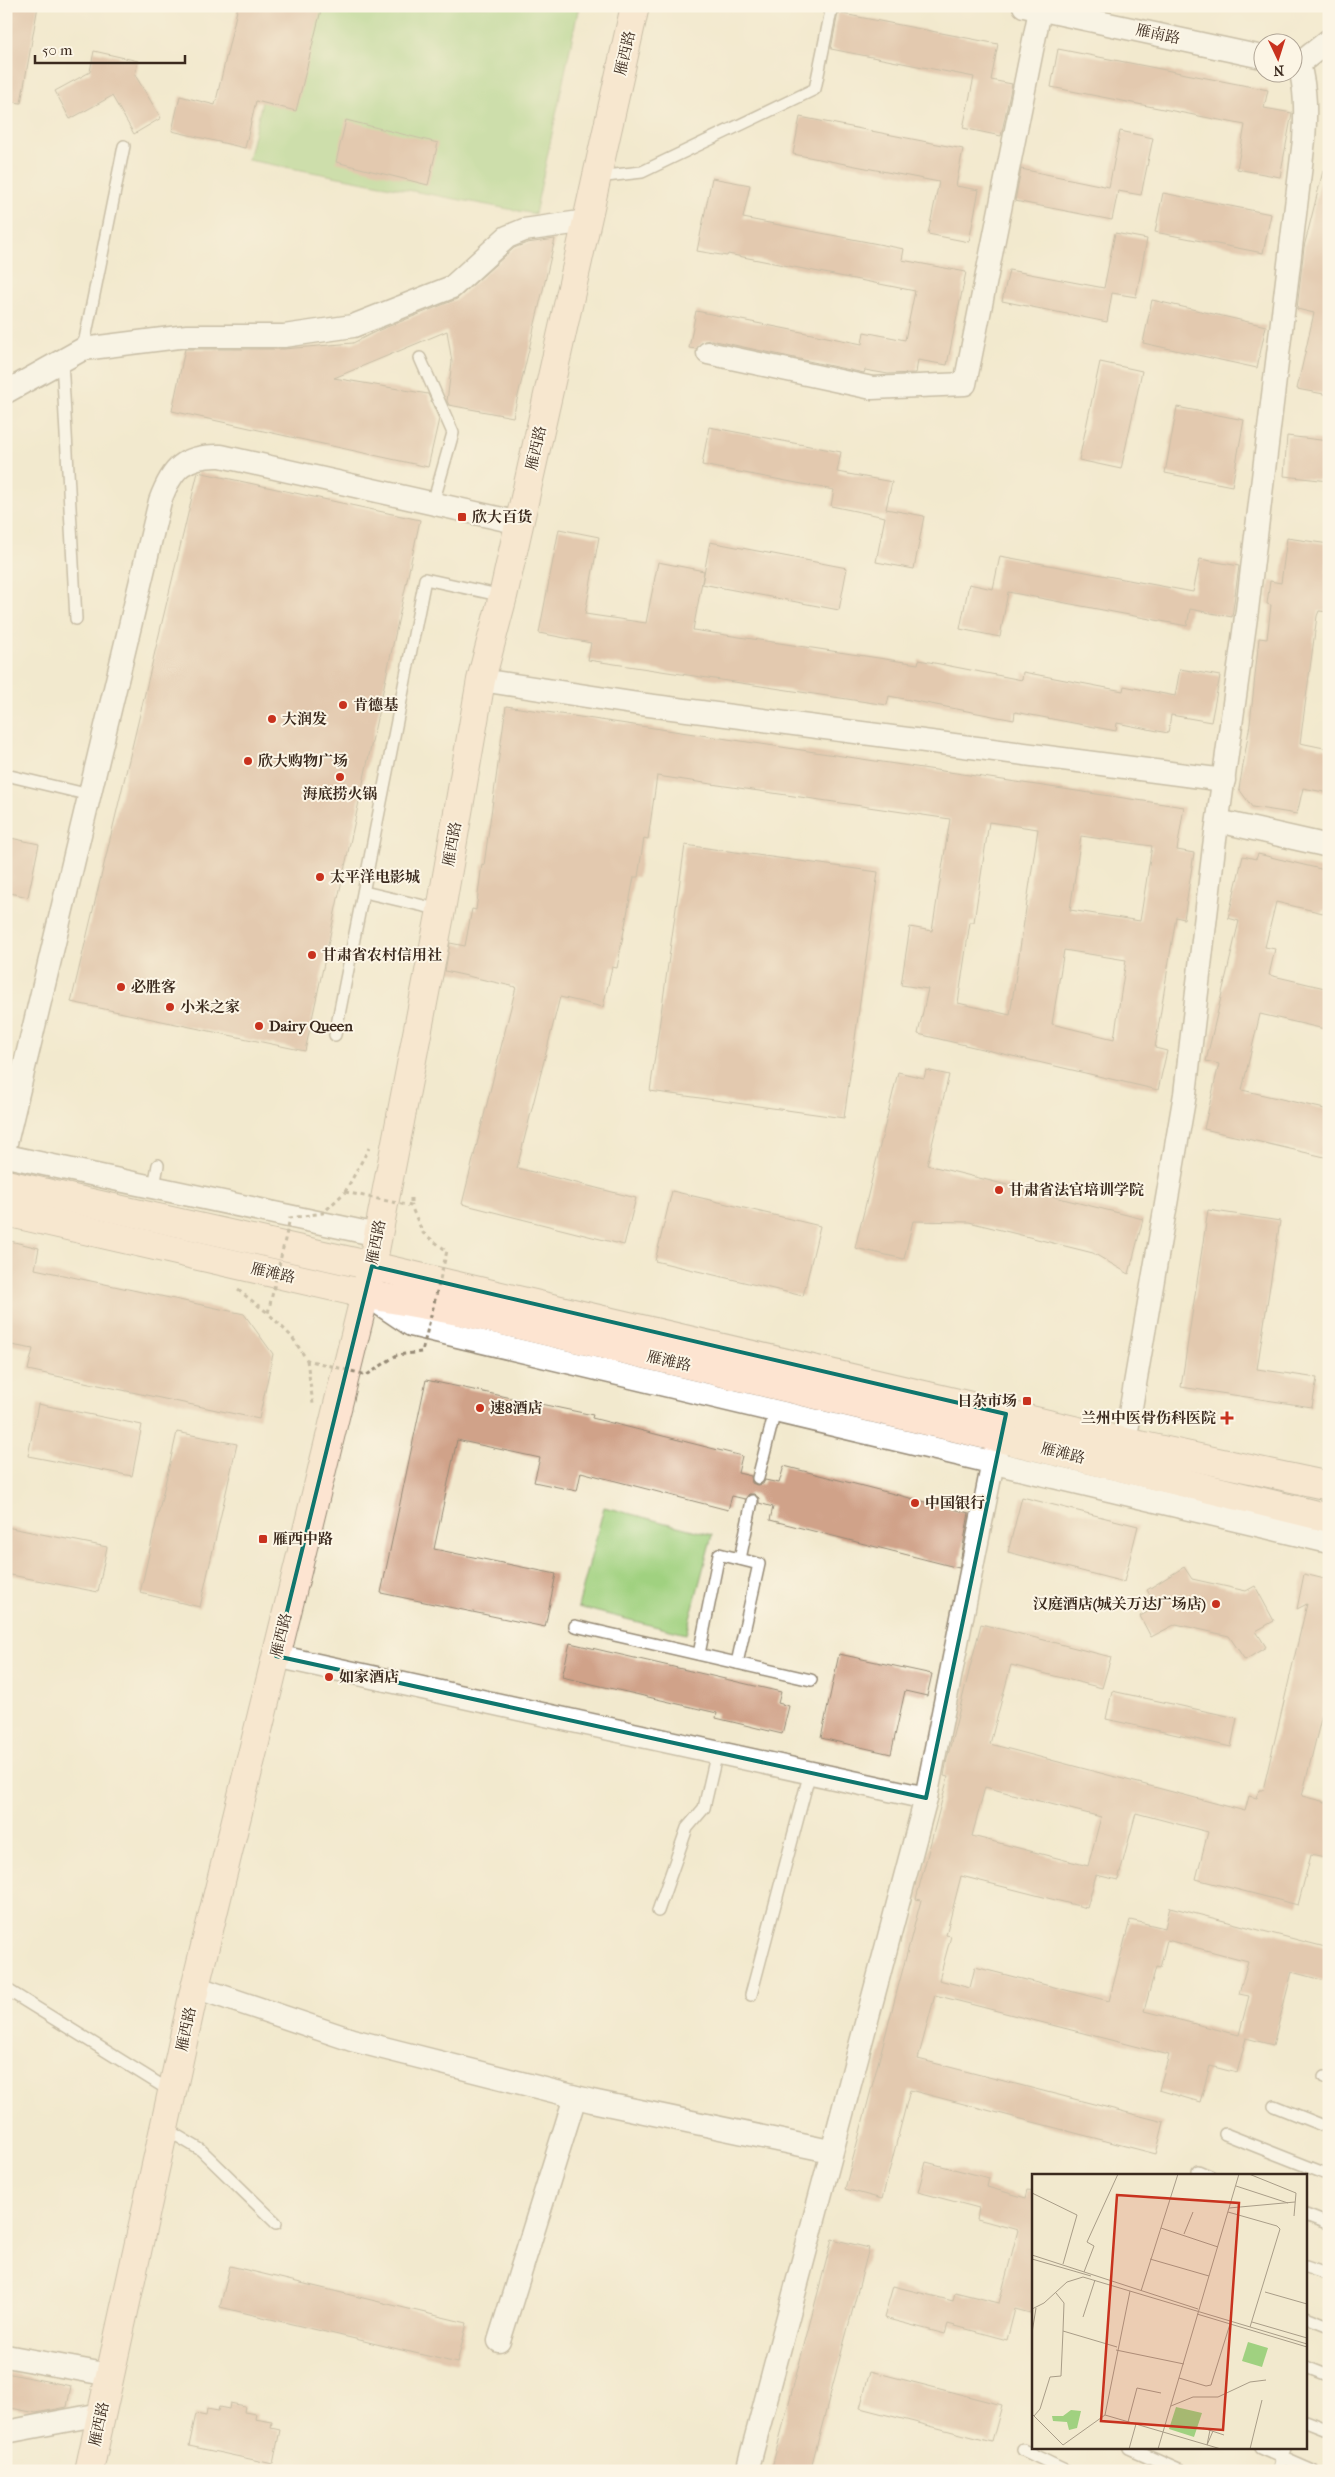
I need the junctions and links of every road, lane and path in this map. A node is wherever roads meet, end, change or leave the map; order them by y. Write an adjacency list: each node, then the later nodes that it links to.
1 (635, 6): 9 (main road, 雁西路)
2 (832, 6): 9 (lane)
3 (1032, 8): 5 (street, 雁南路); 12 (street)
4 (1329, 40): 6 (street)
5 (1252, 54)
6 (1302, 60)
7 (1302, 80): 22 (street)
8 (124, 146): 11 (lane)
9 (597, 177): 10 (main road, 雁西路)
10 (587, 222): 11 (street); 17 (main road, 雁西路)
11 (83, 348): 14 (street)
12 (708, 353)
13 (420, 358): 16 (lane)
14 (62, 360): 15 (street); 19 (lane)
15 (6, 392)
16 (433, 503): 17 (street); 23 (street)
17 (520, 523): 18 (main road, 雁西路)
18 (503, 596): 20 (main road, 雁西路); 26 (lane)
19 (76, 618)
20 (481, 680): 22 (street); 27 (main road, 雁西路)
21 (6, 775): 23 (lane)
22 (1224, 780): 24 (street)
23 (90, 794): 29 (street)
24 (1218, 820): 25 (street); 39 (street)
25 (1329, 846)
26 (364, 892): 27 (lane); 28 (lane)
27 (441, 910): 34 (main road, 雁西路)
28 (335, 1035)
29 (6, 1142)
30 (6, 1156): 34 (street)
31 (6, 1184): 35 (main road, 雁滩路)
32 (411, 1206): 32 (path, bridge)
33 (6, 1212): 36 (main road, 雁滩路)
34 (378, 1235): 35 (main road, 雁西路)
35 (372, 1266): 36 (main road, 雁西路); 37 (main road, 雁滩路)
36 (365, 1294): 37 (main road, 雁滩路); 48 (main road, 雁西路)
37 (781, 1388): 38 (main road, 雁滩路); 38 (street); 40 (lane)
38 (1000, 1438): 39 (main road, 雁滩路); 43 (main road, 雁滩路); 44 (street); 53 (street)
39 (1125, 1442): 41 (main road, 雁滩路)
40 (758, 1478)
41 (1329, 1486)
42 (752, 1501): 45 (lane)
43 (1329, 1518)
44 (1329, 1542)
45 (740, 1559): 47 (lane); 49 (lane)
46 (575, 1626): 47 (lane)
47 (699, 1654): 49 (lane)
48 (276, 1656): 51 (street); 55 (main road, 雁西路)
49 (737, 1663): 50 (lane)
50 (811, 1680)
51 (716, 1752): 52 (street); 54 (lane)
52 (810, 1772): 53 (street); 57 (lane)
53 (926, 1798): 64 (street)
54 (658, 1912)
55 (195, 1987): 58 (main road, 雁西路); 59 (street)
56 (6, 1989): 58 (lane)
57 (751, 1995)
58 (172, 2092): 61 (main road, 雁西路)
59 (575, 2097): 64 (street); 75 (street)
60 (1274, 2106): 62 (lane)
61 (164, 2128): 69 (lane); 78 (main road, 雁西路)
62 (1329, 2128)
63 (1225, 2134): 67 (lane)
64 (830, 2151): 89 (street)
65 (1198, 2171): 66 (lane)
66 (1205, 2174)
67 (1329, 2175)
68 (1308, 2216): 70 (lane)
69 (276, 2223)
70 (1329, 2224)
71 (1308, 2267): 72 (lane)
72 (1329, 2275)
73 (1308, 2318): 74 (lane)
74 (1329, 2326)
75 (499, 2341)
76 (6, 2356): 78 (street)
77 (1308, 2371): 79 (lane)
78 (110, 2375): 80 (main road, 雁西路)
79 (1329, 2376)
80 (101, 2414): 83 (street); 88 (main road, 雁西路)
81 (1308, 2422): 82 (lane)
82 (1329, 2430)
83 (6, 2432)
84 (1023, 2450): 90 (lane)
85 (1134, 2450): 91 (lane)
86 (1270, 2450): 87 (lane)
87 (1284, 2453): 92 (lane); 93 (lane)
88 (89, 2471)
89 (746, 2471)
90 (1067, 2471)
91 (1181, 2471)
92 (1278, 2471)
93 (1314, 2471)

